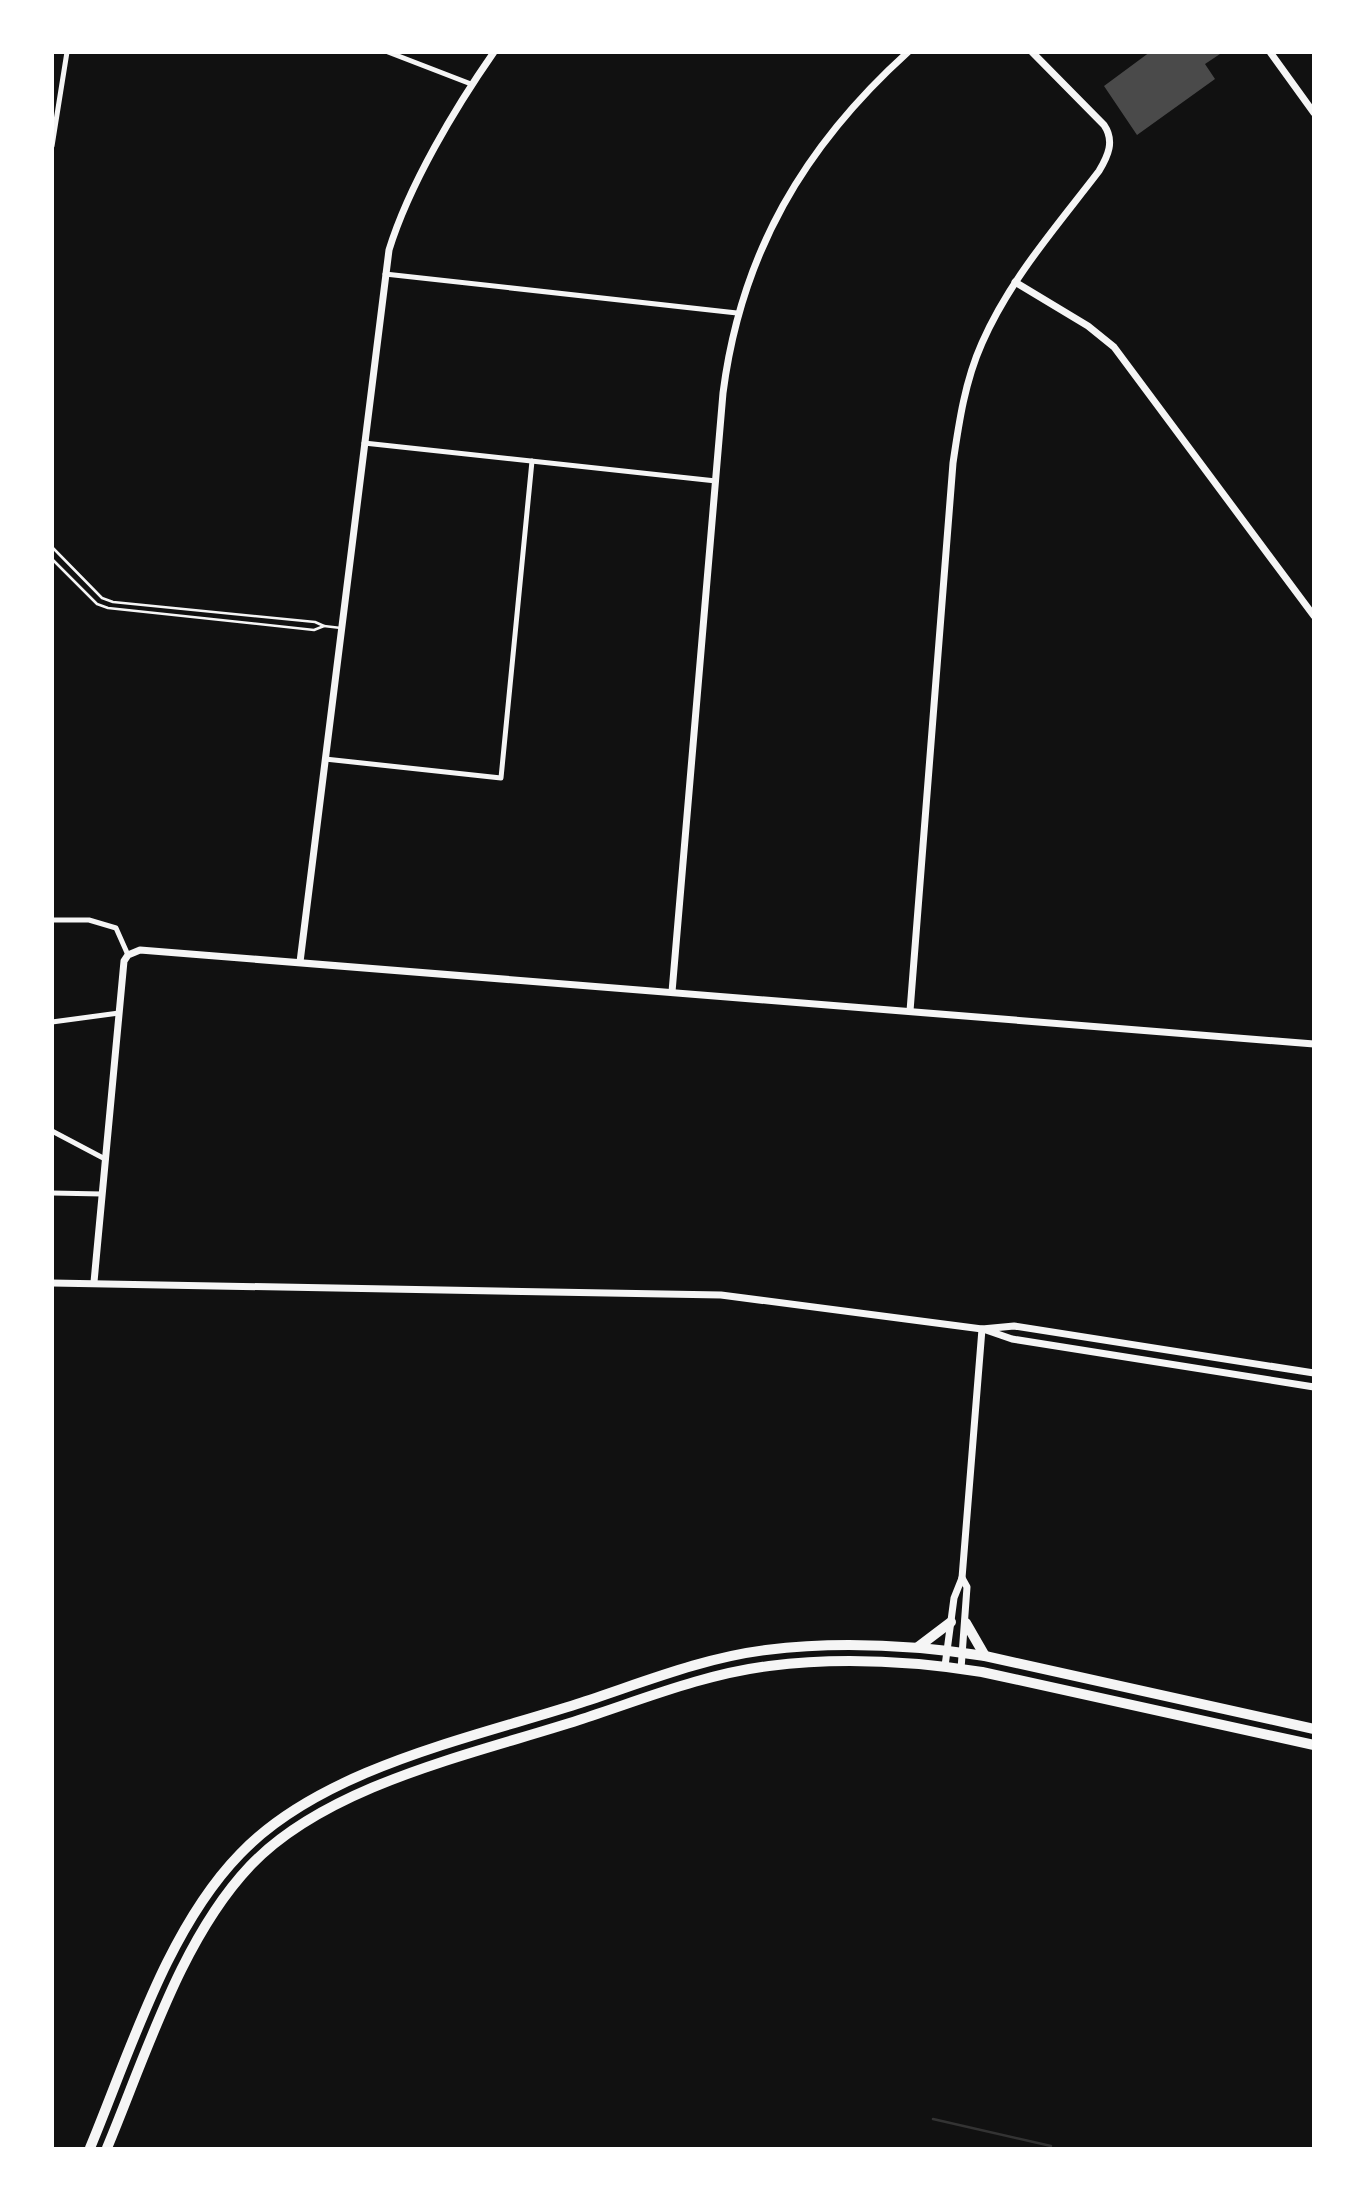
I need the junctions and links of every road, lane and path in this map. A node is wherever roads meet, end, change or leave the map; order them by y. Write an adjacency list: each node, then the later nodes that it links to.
1 (67, 52): 9 (street)
2 (388, 52): 7 (street)
3 (494, 52): 7 (street)
4 (908, 52): 12 (street)
5 (1032, 52): 11 (street)
6 (1270, 52): 8 (street)
7 (471, 85): 10 (street)
8 (1314, 113)
9 (52, 146)
10 (385, 274): 12 (street); 13 (street)
11 (1015, 282): 18 (street); 26 (street)
12 (737, 313): 15 (street)
13 (364, 443): 14 (street); 20 (street)
14 (532, 461): 15 (street); 21 (street)
15 (716, 481): 25 (street)
16 (52, 547): 19 (lane)
17 (52, 559): 19 (lane)
18 (1314, 616)
19 (324, 626): 20 (lane)
20 (341, 628): 21 (street)
21 (325, 759): 24 (street)
22 (52, 920): 23 (street)
23 (128, 955): 24 (street); 27 (street)
24 (300, 962): 25 (street)
25 (672, 992): 26 (street)
26 (910, 1011): 29 (street)
27 (119, 1013): 28 (street); 31 (street)
28 (52, 1022)
29 (1314, 1044)
30 (52, 1131): 31 (street)
31 (105, 1159): 33 (street)
32 (52, 1193): 33 (street)
33 (102, 1194): 34 (street)
34 (93, 1282): 35 (street); 36 (street)
35 (52, 1283)
36 (982, 1329): 37 (street); 38 (street); 39 (street)
37 (1314, 1373)
38 (1314, 1387)
39 (962, 1578): 40 (street); 41 (street)
40 (951, 1622): 42 (highway); 43 (street)
41 (965, 1623): 44 (street); 45 (highway)
42 (917, 1648): 43 (highway); 50 (highway)
43 (947, 1650): 44 (highway); 46 (street)
44 (963, 1653): 45 (highway); 47 (street)
45 (985, 1656): 48 (highway)
46 (945, 1666): 47 (highway); 51 (highway)
47 (961, 1669): 49 (highway)
48 (1314, 1729)
49 (1314, 1745)
50 (89, 2148)
51 (107, 2148)

